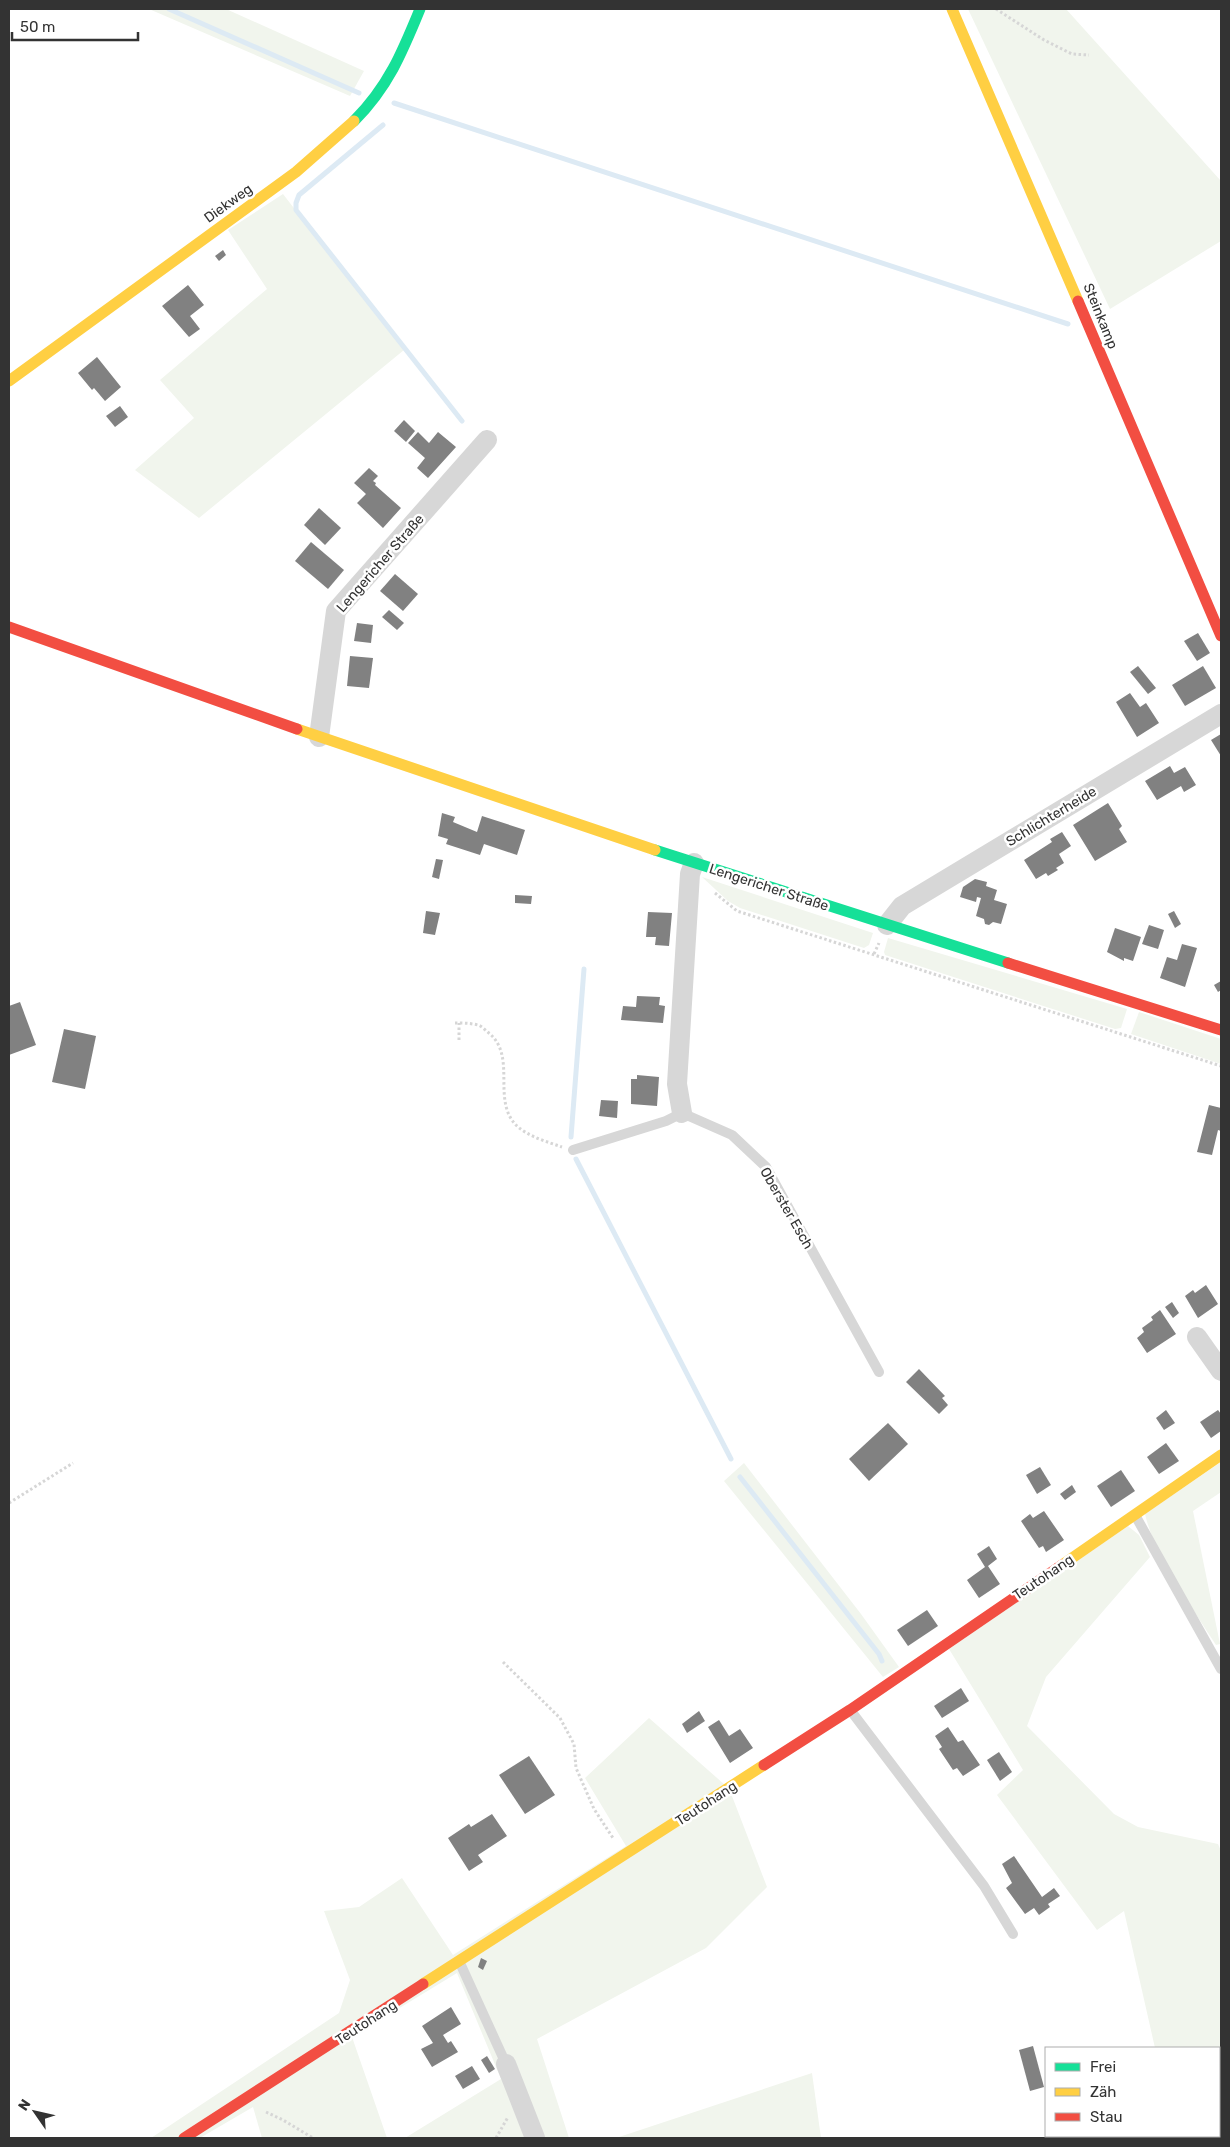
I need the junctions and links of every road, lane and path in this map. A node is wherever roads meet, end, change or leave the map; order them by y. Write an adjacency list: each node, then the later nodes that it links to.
1 (420, 9): 5 (street, Diekweg)
2 (952, 9): 8 (street, Steinkamp)
3 (996, 9): 4 (path)
4 (1089, 55)
5 (9, 381)
6 (487, 440): 10 (street, Lengericher Straße)
7 (9, 627): 10 (street, Lengericher Straße)
8 (1221, 636)
9 (1221, 714): 12 (street, Schlichterheide)
10 (319, 737): 11 (street, Lengericher Straße)
11 (694, 863): 12 (street, Lengericher Straße); 17 (street)
12 (887, 925): 15 (street, Lengericher Straße)
13 (455, 1023): 14 (path)
14 (459, 1023): 16 (path); 18 (path)
15 (1221, 1030)
16 (459, 1040)
17 (682, 1113): 18 (lane); 21 (lane, Oberster Esch)
18 (573, 1150)
19 (1197, 1337): 20 (street)
20 (1221, 1371)
21 (879, 1372)
22 (1221, 1455): 25 (street, Teutohang)
23 (73, 1463): 24 (path)
24 (9, 1503)
25 (1134, 1514): 27 (lane); 28 (street, Teutohang)
26 (503, 1662): 29 (path)
27 (1221, 1669)
28 (850, 1710): 29 (street, Teutohang); 30 (lane)
29 (624, 1856): 31 (street, Teutohang)
30 (1013, 1934)
31 (460, 1962): 32 (lane); 33 (street, Teutohang)
32 (506, 2064): 36 (street)
33 (242, 2101): 34 (street, Teutohang); 35 (path)
34 (184, 2138)
35 (313, 2138)
36 (535, 2138)

